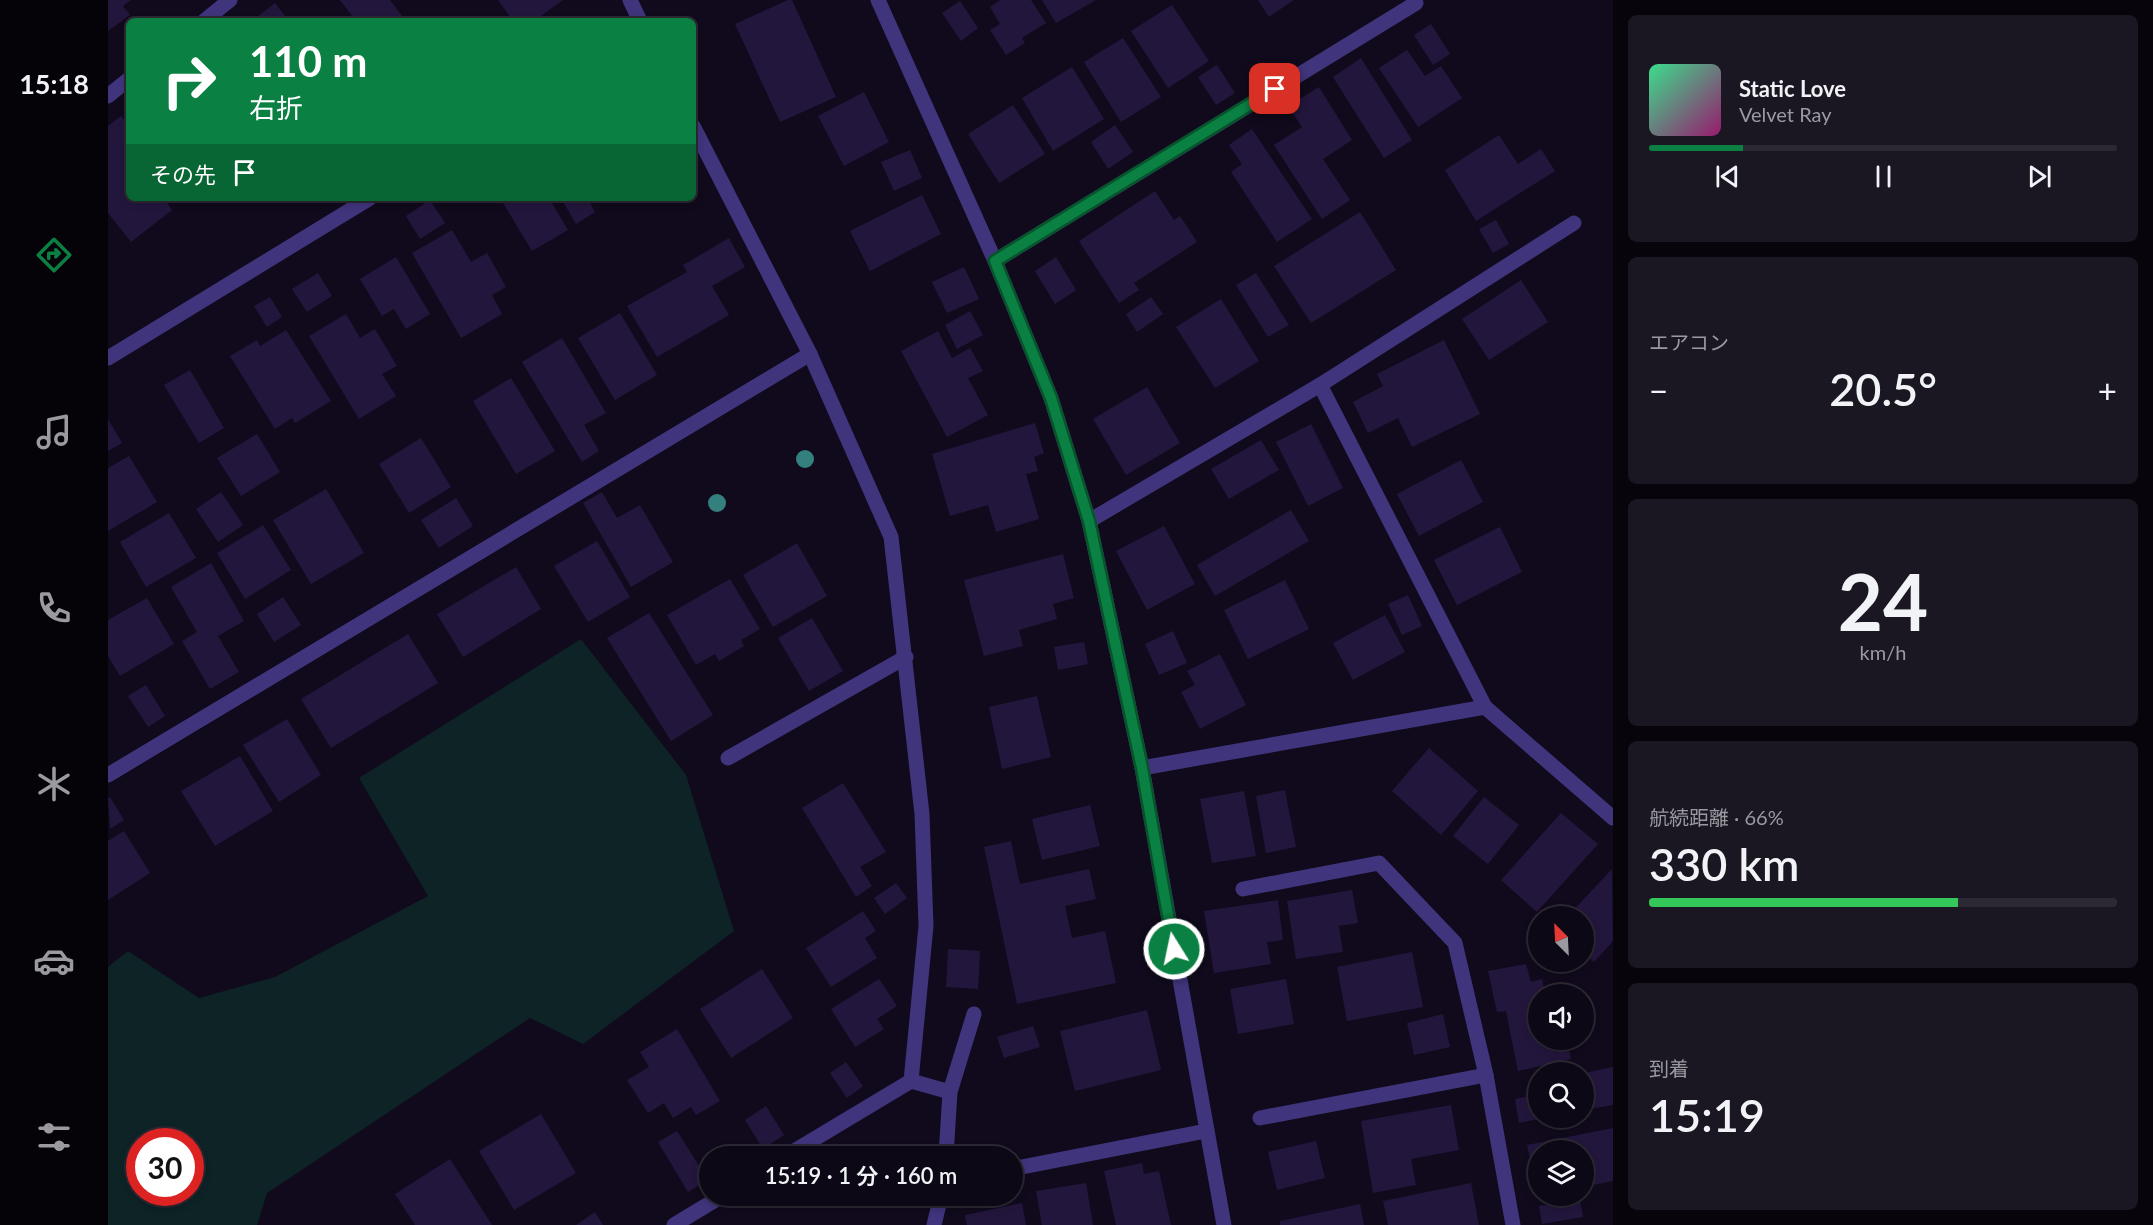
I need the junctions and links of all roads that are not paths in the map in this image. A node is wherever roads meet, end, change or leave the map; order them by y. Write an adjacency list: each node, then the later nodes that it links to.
1 (230, 0): 5 (street)
2 (630, 0): 6 (street)
3 (882, 2): 12 (street)
4 (1416, 3): 12 (street)
5 (208, 18)
6 (639, 18)
7 (126, 82): 8 (street)
8 (108, 96)
9 (696, 132): 13 (street)
10 (365, 201): 14 (street)
11 (1574, 223): 15 (street)
12 (995, 261): 16 (street)
13 (810, 354): 17 (street); 21 (street)
14 (108, 358)
15 (1320, 385): 16 (street); 18 (street)
16 (1089, 521): 20 (street)
17 (906, 657): 19 (street); 26 (street)
18 (1485, 707): 20 (street); 22 (street)
19 (728, 758)
20 (1142, 768): 29 (street)
21 (108, 775)
22 (1613, 818)
23 (1243, 889): 25 (street)
24 (974, 1014): 27 (street)
25 (1486, 1075): 28 (street); 38 (street)
26 (911, 1081): 27 (street); 30 (street)
27 (951, 1092): 31 (street)
28 (1260, 1118)
29 (1206, 1131): 32 (street); 37 (street)
30 (803, 1146)
31 (947, 1146)
32 (1023, 1167)
33 (705, 1206): 35 (street)
34 (939, 1206): 36 (street)
35 (674, 1225)
36 (934, 1225)
37 (1224, 1225)
38 (1513, 1225)

